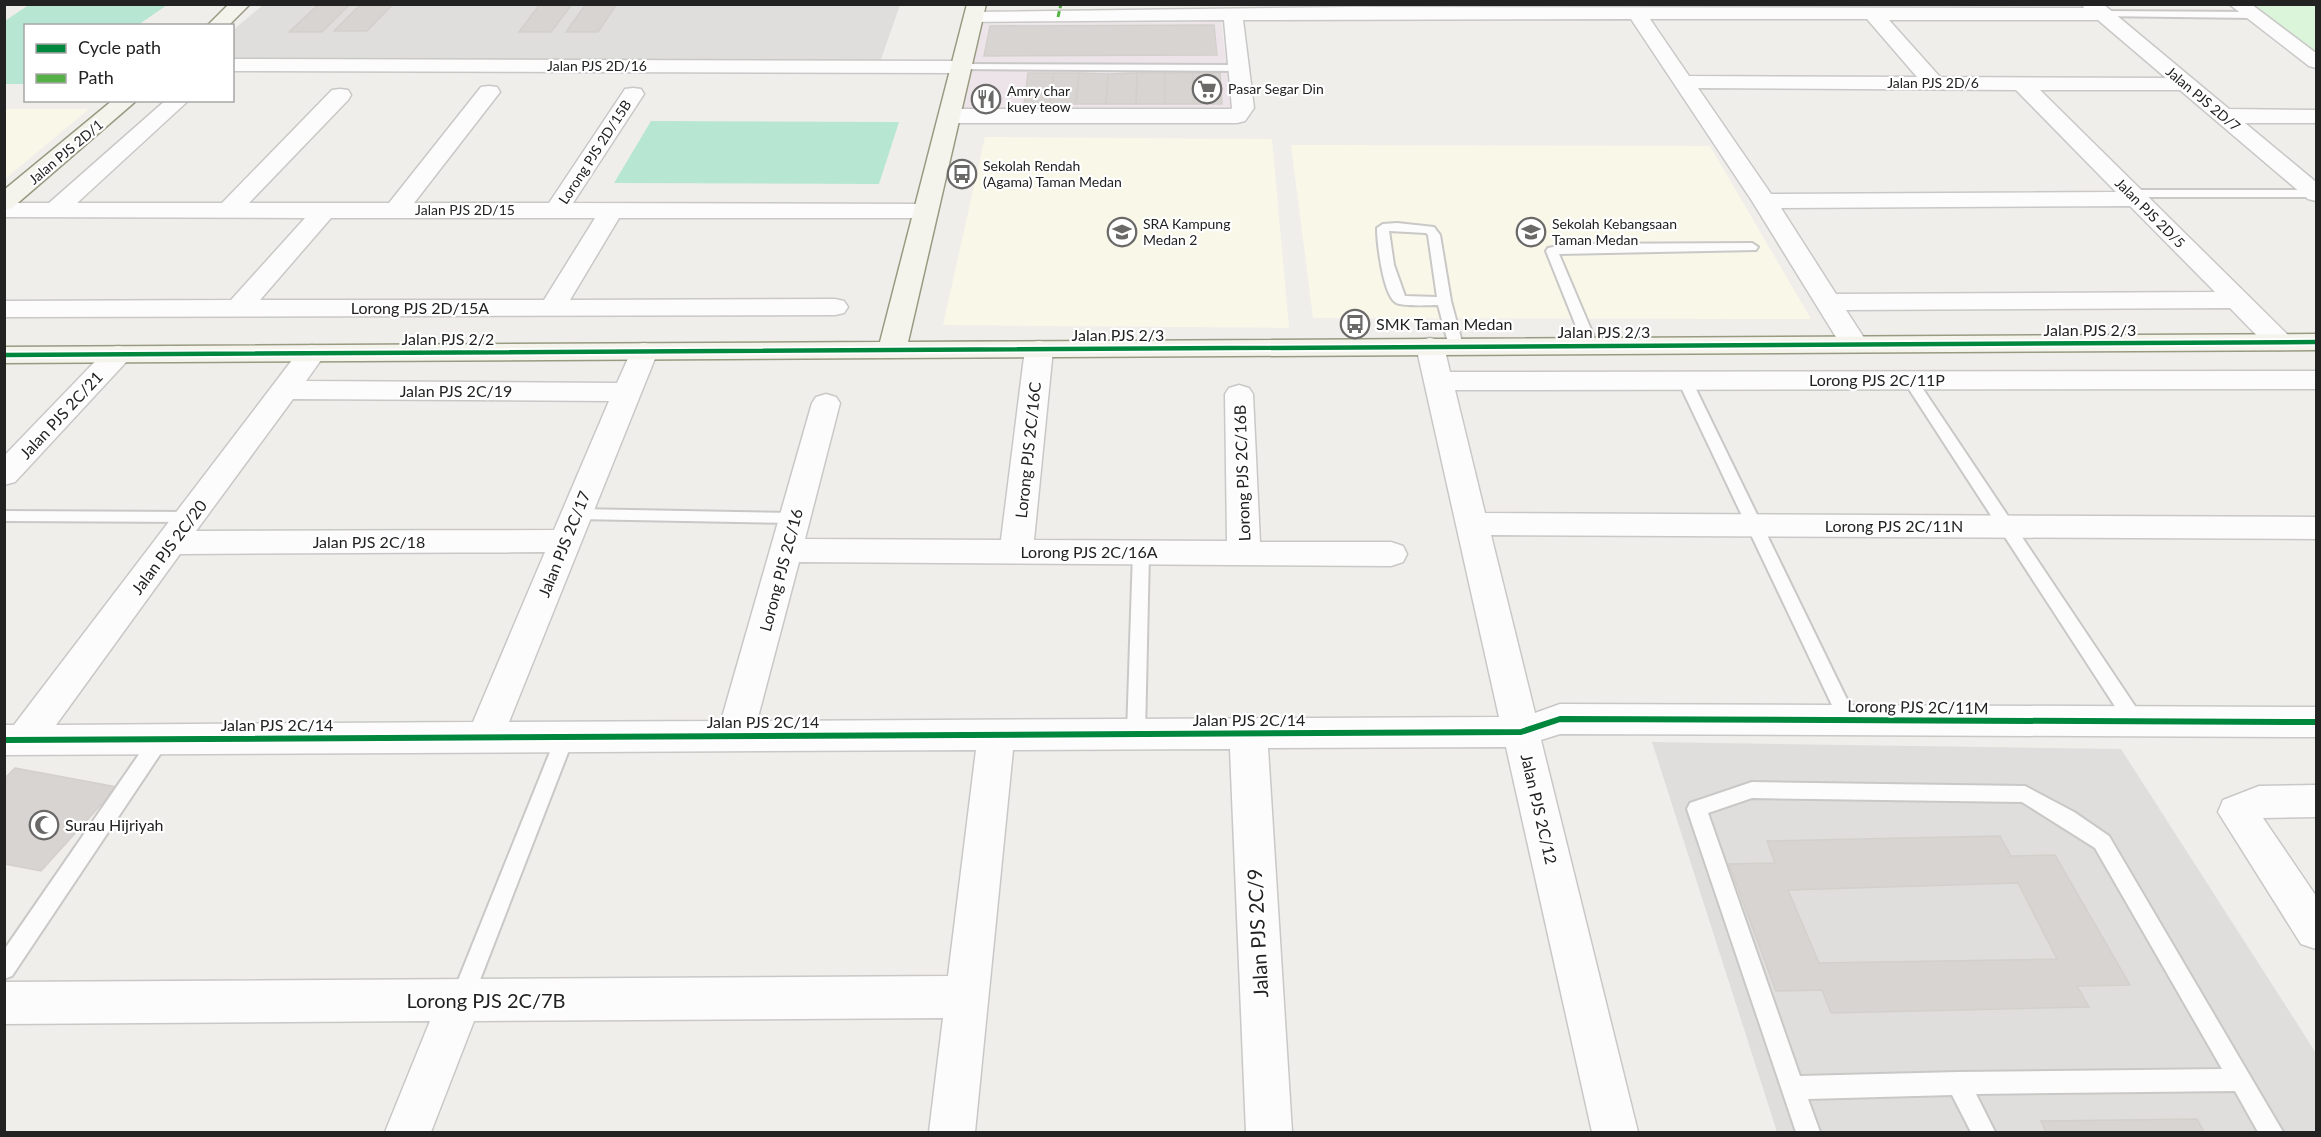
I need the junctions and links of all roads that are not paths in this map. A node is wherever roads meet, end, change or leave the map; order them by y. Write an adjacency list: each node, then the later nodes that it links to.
1 (241, 4): 13 (street)
2 (1522, 8): 4 (street); 10 (street)
3 (1292, 9): 4 (street); 11 (street)
4 (1348, 9)
5 (1950, 9): 6 (street); 12 (street)
6 (2096, 9): 8 (lane); 21 (street, Jalan PJS 2D/7)
7 (1805, 10): 10 (street); 12 (street)
8 (2246, 10): 14 (street)
9 (975, 11): 11 (street); 16 (street)
10 (1637, 14): 18 (street)
11 (1233, 15): 17 (street)
12 (1874, 15): 19 (street)
13 (218, 24)
14 (2316, 62)
15 (234, 65): 16 (street, Jalan PJS 2D/16)
16 (962, 67): 17 (lane); 27 (street)
17 (1240, 68): 27 (street)
18 (1682, 82): 19 (street, Jalan PJS 2D/6); 32 (street)
19 (1934, 83): 20 (street, Jalan PJS 2D/6)
20 (2021, 83): 21 (street, Jalan PJS 2D/6); 31 (street, Jalan PJS 2D/5)
21 (2185, 84): 28 (street, Jalan PJS 2D/7)
22 (489, 92): 38 (street)
23 (633, 94): 39 (street, Lorong PJS 2D/15B)
24 (340, 95): 36 (street)
25 (125, 102): 33 (street, Jalan PJS 2D/1)
26 (176, 102): 35 (street)
27 (950, 116): 41 (street)
28 (2223, 116): 29 (street); 30 (street, Jalan PJS 2D/7)
29 (2316, 116)
30 (2316, 194): 31 (lane)
31 (2134, 197): 32 (street); 43 (street, Jalan PJS 2D/5)
32 (1764, 201): 45 (street)
33 (4, 203)
34 (4, 210): 35 (street, Jalan PJS 2D/15)
35 (55, 210): 36 (street, Jalan PJS 2D/15)
36 (229, 210): 37 (street, Jalan PJS 2D/15)
37 (325, 210): 38 (street, Jalan PJS 2D/15); 49 (street)
38 (396, 210): 39 (street, Jalan PJS 2D/15)
39 (557, 210): 40 (street, Jalan PJS 2D/15)
40 (612, 210): 41 (street, Jalan PJS 2D/15); 46 (street)
41 (926, 211): 56 (street)
42 (1752, 246): 54 (lane)
43 (2236, 300): 45 (street); 50 (street, Jalan PJS 2D/5)
44 (1444, 301): 44 (lane); 53 (lane)
45 (1827, 302): 52 (street)
46 (552, 308): 47 (street, Lorong PJS 2D/15A); 49 (street, Lorong PJS 2D/15A)
47 (835, 308)
48 (4, 309): 49 (street, Lorong PJS 2D/15A)
49 (238, 309)
50 (2278, 342): 51 (street, Jalan PJS 2/3); 52 (street, Jalan PJS 2/3)
51 (2316, 342)
52 (1854, 344): 54 (street, Jalan PJS 2/3)
53 (1443, 346): 54 (street, Jalan PJS 2/3); 55 (street, Jalan PJS 2/3); 63 (street, Jalan PJS 2C/12)
54 (1591, 346)
55 (1039, 349): 56 (street, Jalan PJS 2/3); 79 (street, Lorong PJS 2C/16C)
56 (892, 350): 57 (street, Jalan PJS 2/2)
57 (644, 351): 58 (street, Jalan PJS 2/2); 66 (street, Jalan PJS 2C/17)
58 (312, 353): 59 (street, Jalan PJS 2/2); 65 (street, Jalan PJS 2C/20)
59 (118, 354): 60 (street, Jalan PJS 2/2); 69 (street, Jalan PJS 2C/21)
60 (4, 355)
61 (1910, 380): 62 (street, Lorong PJS 2C/11P); 64 (street, Lorong PJS 2C/11P); 74 (lane)
62 (2316, 380)
63 (1438, 381): 64 (street, Lorong PJS 2C/11P); 72 (street, Jalan PJS 2C/12)
64 (1685, 381): 73 (lane)
65 (285, 390): 66 (street, Jalan PJS 2C/19); 77 (street, Jalan PJS 2C/20)
66 (627, 392): 75 (street, Jalan PJS 2C/17)
67 (1239, 394): 81 (street, Lorong PJS 2C/16B)
68 (826, 403): 71 (street, Lorong PJS 2C/16)
69 (4, 475)
70 (4, 516): 77 (lane)
71 (795, 518): 75 (lane); 78 (street, Lorong PJS 2C/16)
72 (1472, 524): 73 (street, Lorong PJS 2C/11N); 86 (street, Jalan PJS 2C/12)
73 (1755, 525): 74 (street, Lorong PJS 2C/11N); 83 (lane)
74 (2007, 526): 76 (street, Lorong PJS 2C/11N); 85 (lane)
75 (571, 527): 77 (street, Jalan PJS 2C/18); 91 (street, Jalan PJS 2C/17)
76 (2316, 528)
77 (181, 530): 94 (street, Jalan PJS 2C/20)
78 (786, 550): 79 (street, Lorong PJS 2C/16A); 90 (street, Lorong PJS 2C/16)
79 (1016, 552): 80 (street, Lorong PJS 2C/16A)
80 (1141, 552): 81 (street, Lorong PJS 2C/16A); 88 (lane)
81 (1244, 553): 82 (street, Lorong PJS 2C/16A)
82 (1391, 554)
83 (1848, 720): 85 (street, Lorong PJS 2C/11M); 86 (street, Lorong PJS 2C/11M)
84 (2316, 722): 85 (street, Lorong PJS 2C/11M)
85 (2136, 723)
86 (1521, 732): 87 (street, Jalan PJS 2C/14); 107 (street, Jalan PJS 2C/12)
87 (1248, 733): 88 (street, Jalan PJS 2C/14); 106 (street, Jalan PJS 2C/9)
88 (1136, 734): 89 (street, Jalan PJS 2C/14)
89 (996, 735): 90 (street, Jalan PJS 2C/14); 98 (street)
90 (735, 736): 92 (street, Jalan PJS 2C/14)
91 (485, 737): 92 (street, Jalan PJS 2C/14); 93 (street, Jalan PJS 2C/14)
92 (564, 737): 99 (lane)
93 (160, 739): 94 (street, Jalan PJS 2C/14); 97 (lane)
94 (14, 740)
95 (2316, 801): 96 (street)
96 (2316, 930)
97 (4, 969)
98 (967, 997): 99 (street, Lorong PJS 2C/7B); 105 (street)
99 (460, 1001): 100 (street, Lorong PJS 2C/7B); 104 (street)
100 (4, 1003)
101 (2240, 1080): 102 (lane); 103 (lane); 110 (lane)
102 (1959, 1083): 103 (lane); 109 (lane)
103 (1793, 1088): 108 (lane)
104 (408, 1132)
105 (952, 1132)
106 (1269, 1132)
107 (1615, 1132)
108 (1808, 1132)
109 (1983, 1132)
110 (2271, 1132)

